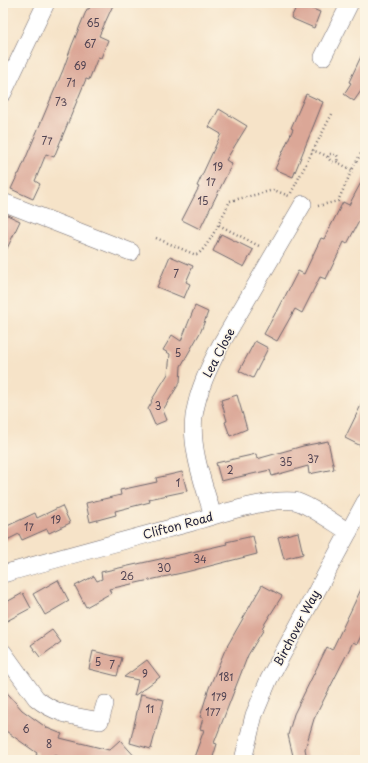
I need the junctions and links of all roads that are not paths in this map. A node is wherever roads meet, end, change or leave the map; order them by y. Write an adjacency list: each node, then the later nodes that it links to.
1 (46, 3): 4 (street)
2 (350, 3): 3 (street)
3 (323, 58)
4 (5, 84)
5 (296, 200): 9 (street, Lea Close)
6 (3, 202): 7 (street)
7 (131, 252)
8 (365, 502): 10 (street, Birchover Way)
9 (212, 516): 10 (street, Clifton Road); 11 (street, Clifton Road)
10 (349, 532): 14 (street, Birchover Way)
11 (3, 574)
12 (3, 652): 13 (street)
13 (105, 704)
14 (243, 760)

